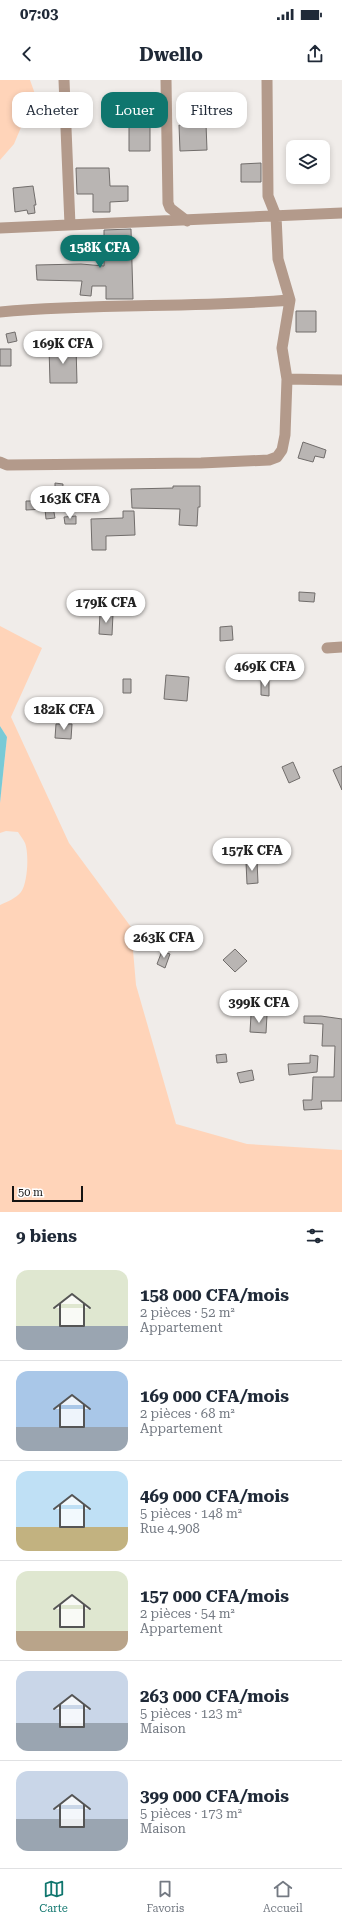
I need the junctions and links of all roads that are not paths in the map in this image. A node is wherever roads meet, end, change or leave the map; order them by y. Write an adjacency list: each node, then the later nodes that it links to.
1 (64, 80): 7 (street)
2 (166, 80): 6 (street)
3 (267, 80): 5 (street)
4 (342, 213): 5 (street)
5 (276, 216): 6 (street); 9 (street)
6 (187, 221): 7 (street)
7 (70, 225): 8 (street)
8 (0, 228)
9 (290, 300): 10 (street); 11 (street)
10 (0, 312)
11 (287, 379): 12 (street); 13 (street)
12 (342, 380)
13 (0, 462)
14 (342, 647): 15 (street)
15 (327, 648)

